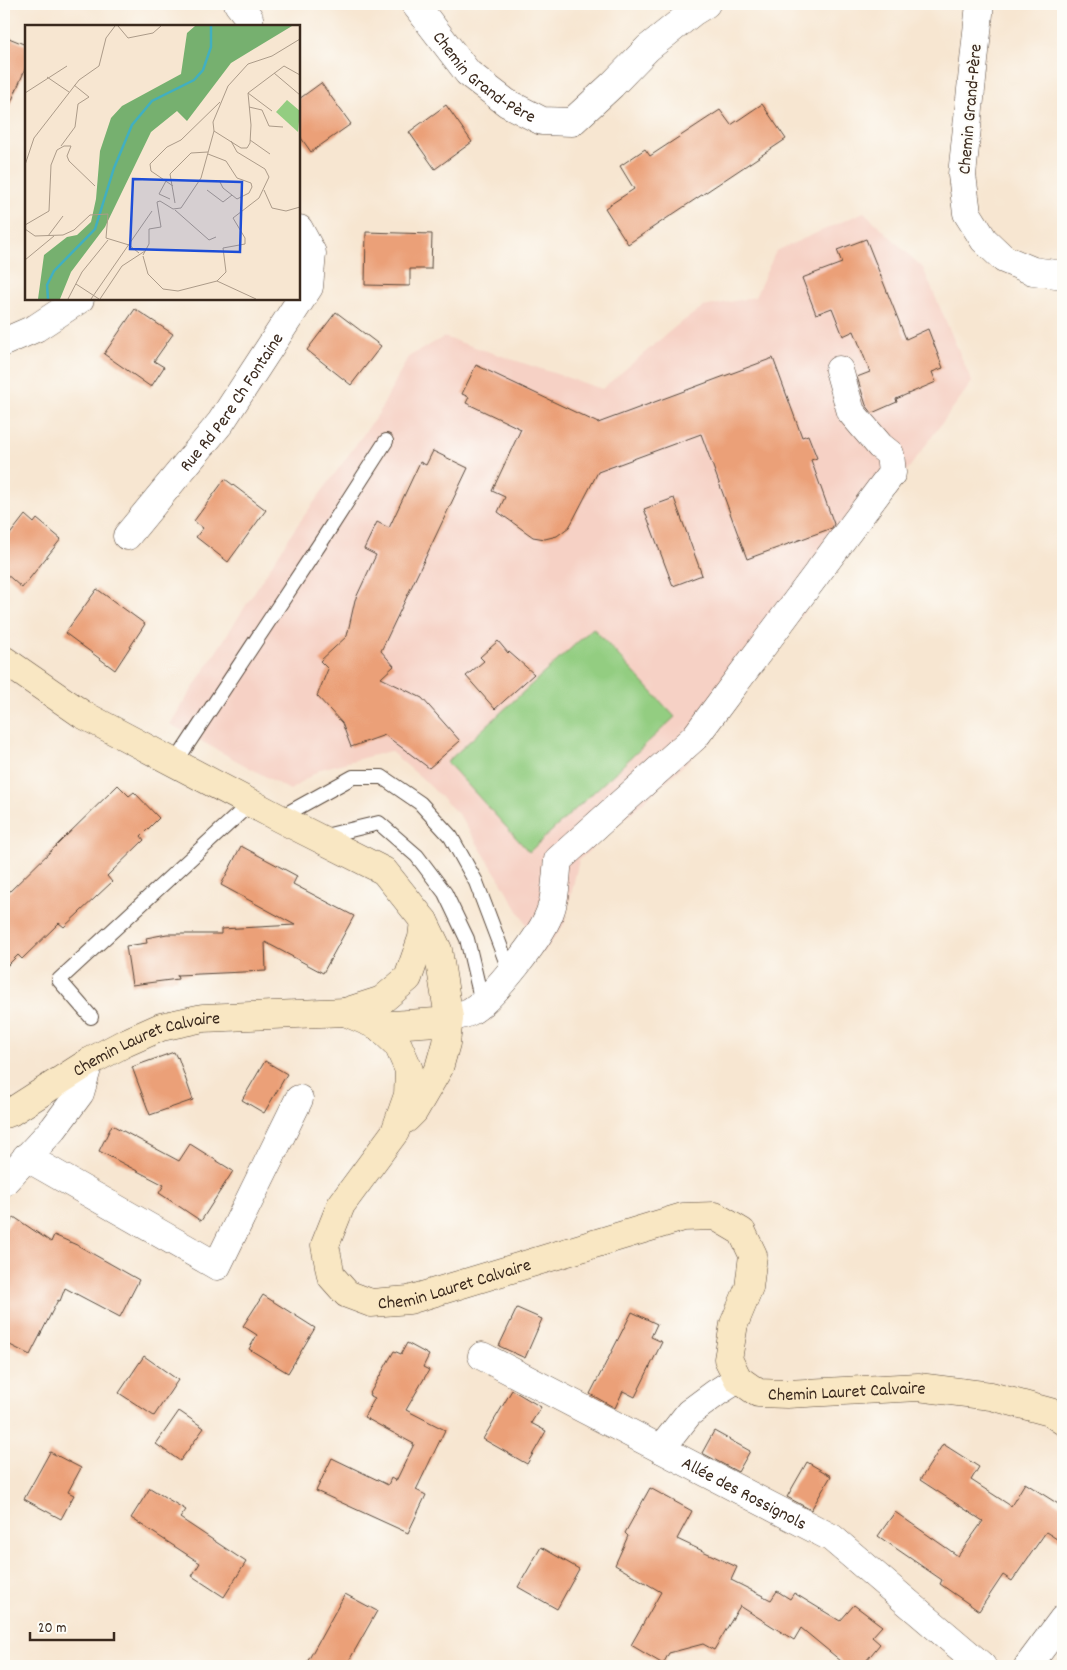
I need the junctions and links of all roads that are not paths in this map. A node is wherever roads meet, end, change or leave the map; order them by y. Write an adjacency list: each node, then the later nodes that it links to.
1 (238, 4): 5 (street)
2 (415, 4): 3 (street, Chemin Grand-Père)
3 (706, 4)
4 (980, 4): 7 (street, Chemin Grand-Père)
5 (250, 25)
6 (300, 230): 12 (street, Rue Rd Pere Ch Fontaine)
7 (1063, 275)
8 (78, 300): 9 (street)
9 (4, 342)
10 (839, 370): 19 (street)
11 (386, 441): 14 (lane)
12 (127, 536)
13 (4, 660): 14 (main road)
14 (175, 763): 15 (main road)
15 (245, 800): 16 (main road); 22 (lane)
16 (280, 818): 17 (main road); 19 (lane)
17 (319, 838): 18 (main road); 20 (lane)
18 (424, 921): 21 (main road); 23 (main road)
19 (510, 972): 20 (street)
20 (482, 1002): 23 (street)
21 (345, 1012): 24 (main road, Chemin Lauret Calvaire); 25 (main road, Chemin Lauret Calvaire)
22 (91, 1017)
23 (449, 1018): 24 (main road); 28 (main road)
24 (378, 1026): 28 (main road, Chemin Lauret Calvaire)
25 (89, 1062): 27 (main road, Chemin Lauret Calvaire); 29 (street)
26 (299, 1099): 29 (street)
27 (4, 1114)
28 (395, 1132): 32 (main road, Chemin Lauret Calvaire)
29 (26, 1157): 30 (street)
30 (4, 1182)
31 (482, 1356): 34 (street, Allée des Rossignols)
32 (738, 1379): 33 (main road, Chemin Lauret Calvaire); 34 (street)
33 (1063, 1421)
34 (661, 1449): 36 (street, Allée des Rossignols)
35 (1063, 1619): 37 (street)
36 (982, 1666)
37 (1028, 1666)

